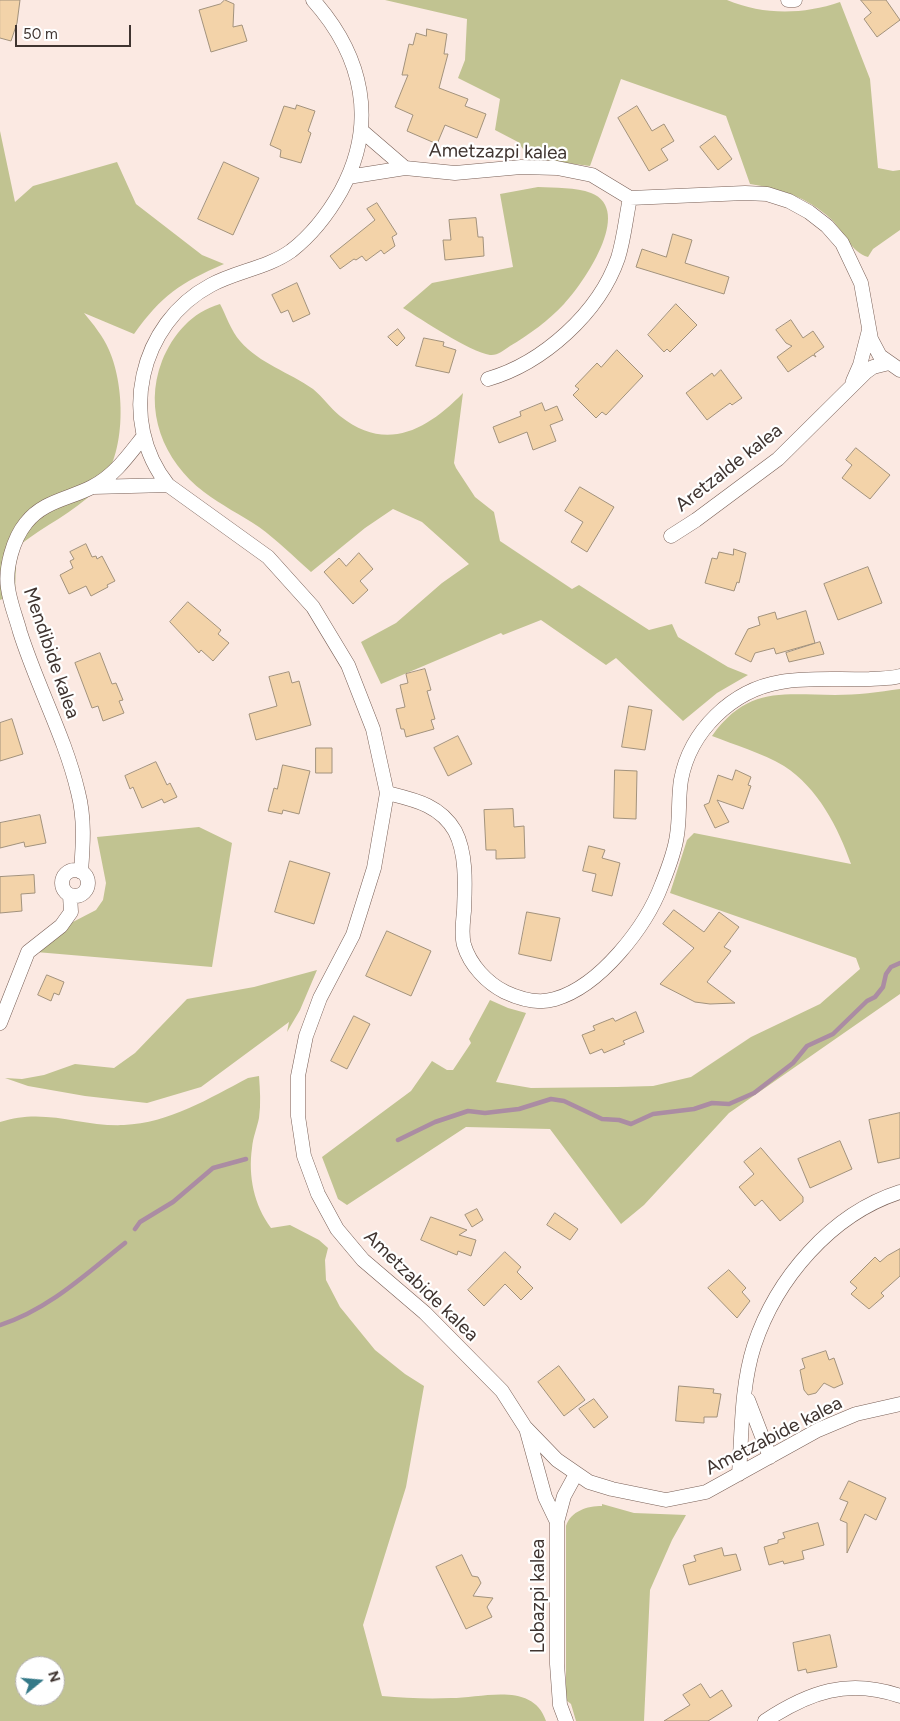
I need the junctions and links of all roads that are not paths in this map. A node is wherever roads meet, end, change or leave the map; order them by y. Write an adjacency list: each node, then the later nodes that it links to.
1 (313, 0): 4 (street)
2 (788, 0): 3 (street)
3 (795, 0)
4 (362, 131): 5 (street); 6 (street)
5 (404, 168): 6 (street, Ametzazpi kalea); 7 (street, Ametzazpi kalea)
6 (348, 177): 12 (street)
7 (630, 198): 8 (street); 10 (street)
8 (870, 329): 9 (street); 11 (street, Aretzalde kalea)
9 (895, 367): 11 (street, Aretzalde kalea)
10 (488, 379)
11 (850, 386): 15 (street, Aretzalde kalea)
12 (143, 437): 13 (street); 14 (street)
13 (168, 485): 14 (street); 17 (street, Ametzabide kalea)
14 (93, 487): 18 (street, Mendibide kalea)
15 (672, 536)
16 (900, 676): 17 (street)
17 (388, 793): 22 (street, Ametzabide kalea)
18 (0, 1023)
19 (900, 1192): 20 (street)
20 (745, 1389): 23 (street); 25 (street)
21 (900, 1404): 23 (street, Ametzabide kalea)
22 (525, 1427): 24 (street, Ametzabide kalea); 26 (street)
23 (770, 1457): 25 (street, Ametzabide kalea)
24 (576, 1474): 25 (street, Ametzabide kalea); 26 (street, Lobazpi kalea)
25 (739, 1474)
26 (557, 1522): 28 (street, Lobazpi kalea)
27 (900, 1696): 29 (street)
28 (566, 1721)
29 (765, 1721)

